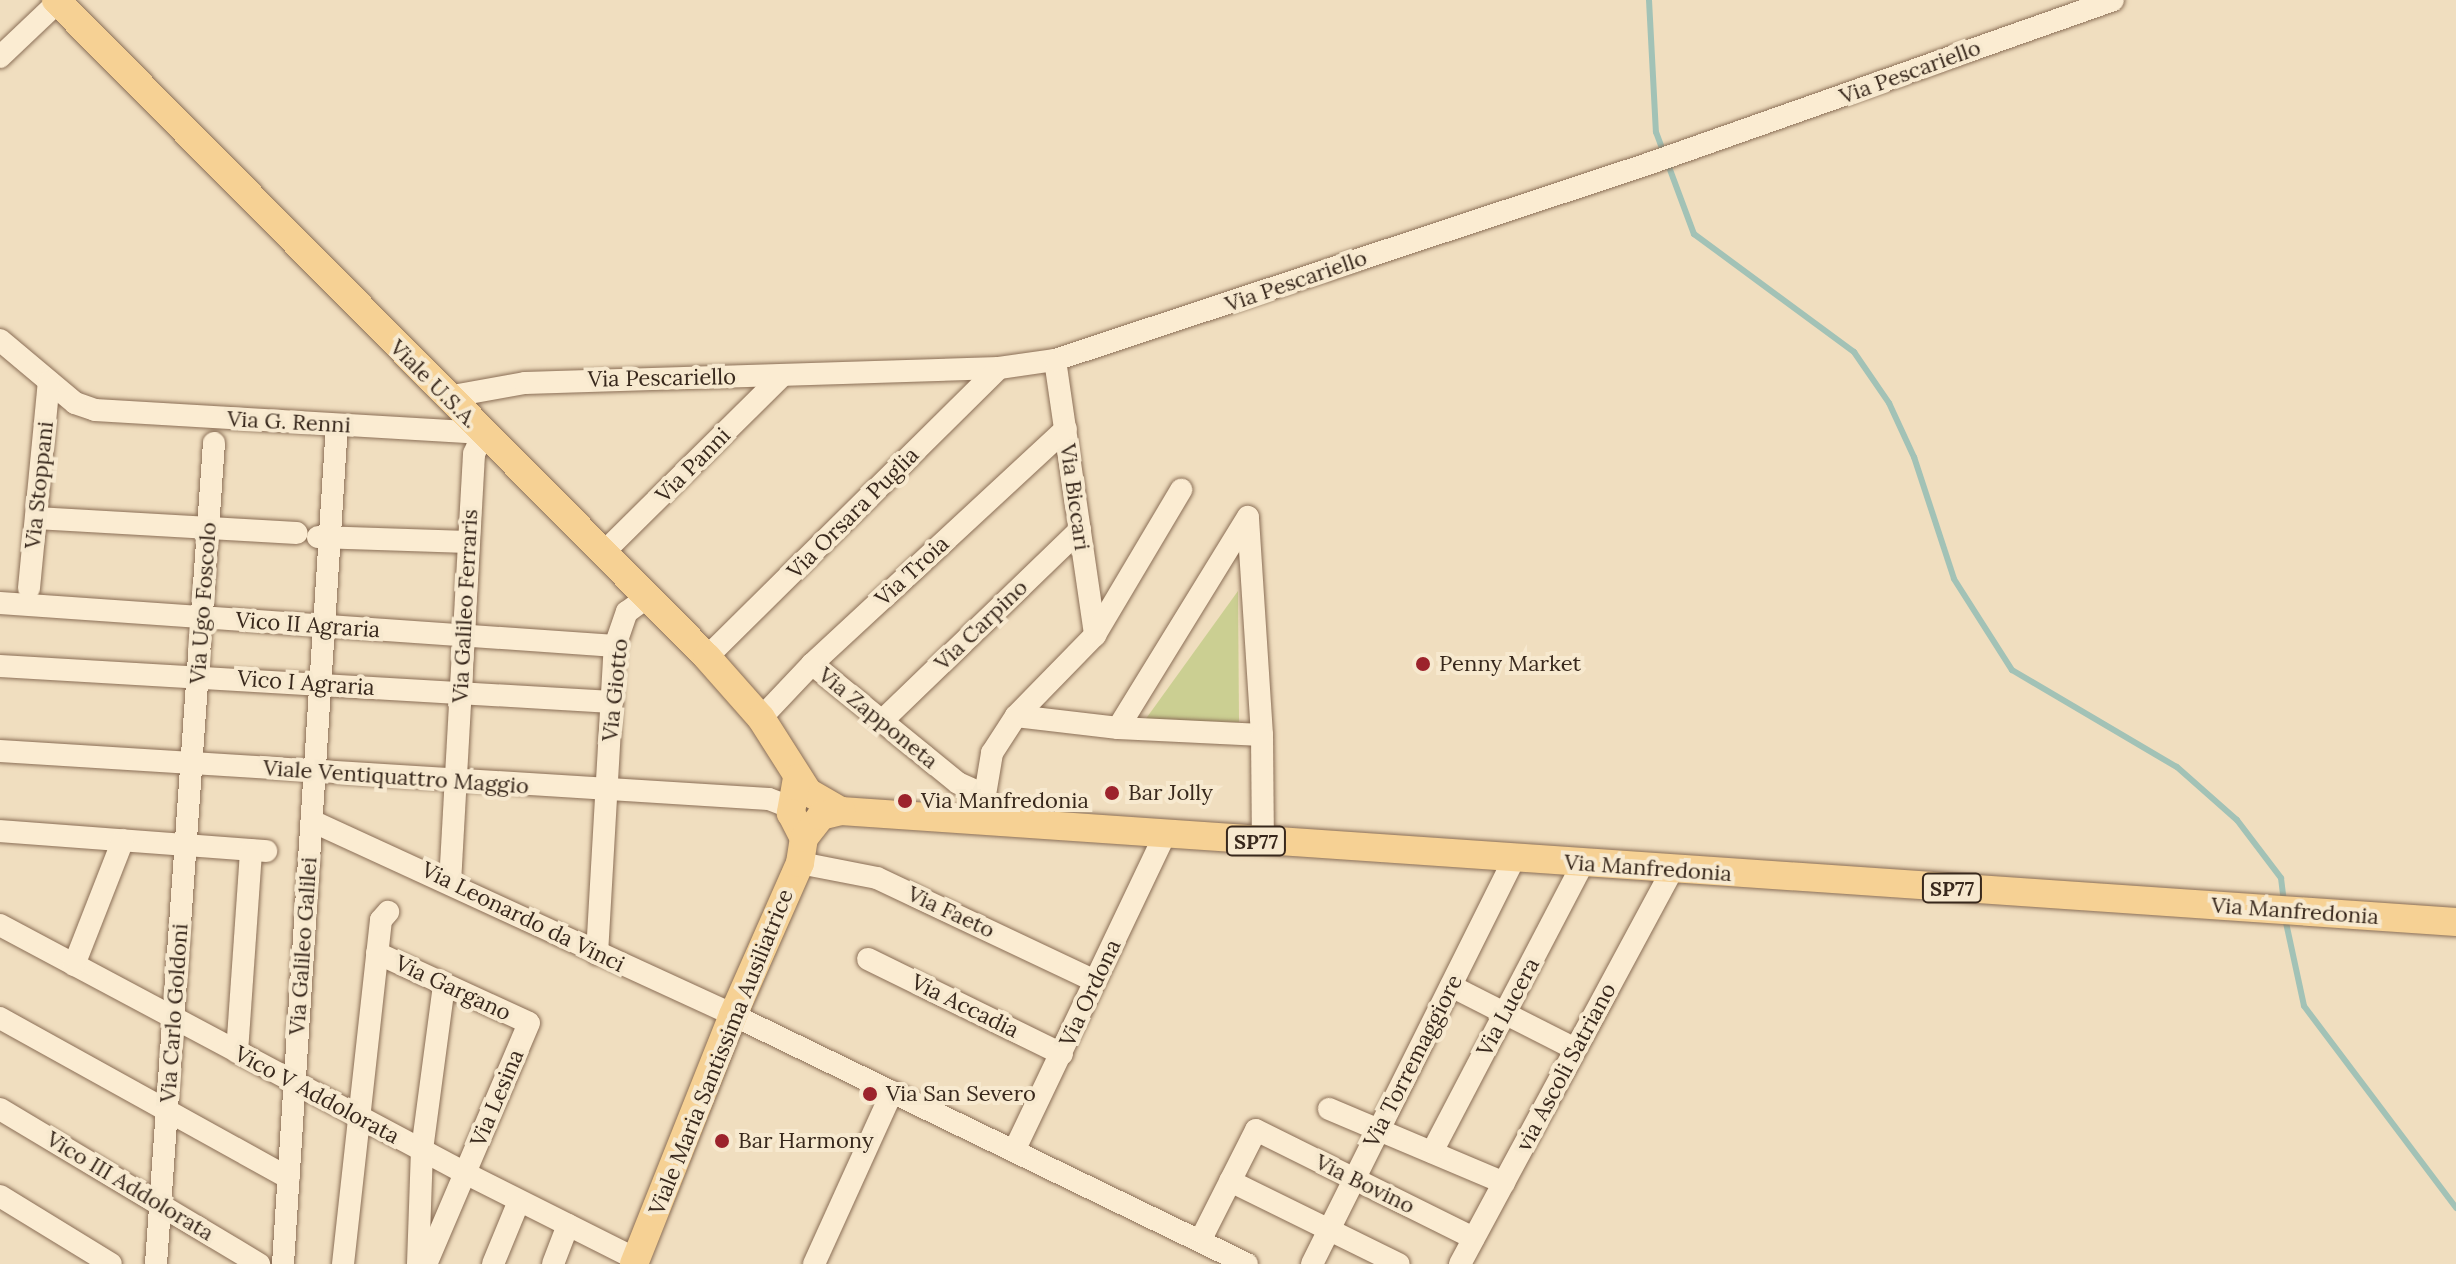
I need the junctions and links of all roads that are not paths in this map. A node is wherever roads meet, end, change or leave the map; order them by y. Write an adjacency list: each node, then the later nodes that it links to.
1 (2113, 0): 5 (street, Via Pescariello)
2 (57, 1): 3 (street); 9 (main road, Viale U.S.A.)
3 (0, 57)
4 (0, 340): 8 (street)
5 (1055, 360): 6 (street, Via Pescariello); 11 (street, Via Biccari)
6 (999, 368): 7 (street, Via Pescariello); 29 (street, Via Orsara Puglia)
7 (782, 376): 9 (street, Via Pescariello); 20 (street, Via Panni)
8 (49, 382): 10 (street, Via G. Renni); 15 (street, Via Stoppani)
9 (447, 397): 12 (main road, Viale U.S.A.)
10 (337, 425): 12 (street, Via G. Renni); 18 (street, Via Galileo Galilei)
11 (1066, 429): 17 (street, Via Biccari); 30 (street, Via Troia)
12 (483, 433): 19 (street, Via Galileo Ferraris); 20 (main road, Viale U.S.A.)
13 (214, 443): 16 (street, Via Ugo Foscolo)
14 (1181, 490): 27 (street)
15 (36, 518): 16 (street); 21 (street, Via Stoppani)
16 (208, 527): 18 (street); 24 (street, Via Ugo Foscolo)
17 (1080, 530): 27 (street, Via Biccari); 38 (street, Via Carpino)
18 (315, 536): 19 (street); 25 (street, Via Galileo Galilei)
19 (468, 542): 26 (street, Via Galileo Ferraris)
20 (603, 553): 22 (main road, Viale U.S.A.)
21 (29, 588)
22 (646, 598): 28 (street, Via Giotto); 29 (main road, Viale U.S.A.)
23 (0, 603): 24 (street, Vico II Agraria)
24 (202, 618): 25 (street, Vico II Agraria); 32 (street, Via Ugo Foscolo)
25 (325, 626): 26 (street, Vico II Agraria); 33 (street, Via Galileo Galilei)
26 (464, 635): 28 (street, Vico II Agraria); 34 (street, Via Galileo Ferraris)
27 (1095, 635): 36 (street)
28 (615, 646): 35 (street, Via Giotto)
29 (707, 657): 37 (main road, Viale U.S.A.)
30 (812, 664): 37 (street, Via Troia); 38 (street, Via Zapponeta)
31 (0, 666): 32 (street, Vico I Agraria)
32 (198, 676): 33 (street, Vico I Agraria); 42 (street, Via Ugo Foscolo)
33 (320, 684): 34 (street, Vico I Agraria); 43 (street, Via Galileo Galilei)
34 (461, 694): 35 (street, Vico I Agraria); 44 (street, Via Galileo Ferraris)
35 (612, 702): 45 (street, Via Giotto)
36 (1016, 716): 39 (street); 46 (street)
37 (761, 718): 47 (main road, Viale U.S.A.)
38 (883, 720): 46 (street, Via Zapponeta)
39 (1118, 728): 40 (street); 40 (street)
40 (1262, 735): 53 (street)
41 (0, 751): 42 (street, Viale Ventiquattro Maggio)
42 (192, 763): 43 (street, Viale Ventiquattro Maggio); 54 (street, Via Carlo Goldoni)
43 (314, 771): 44 (street, Viale Ventiquattro Maggio); 48 (street, Via Galileo Galilei)
44 (458, 782): 45 (street, Viale Ventiquattro Maggio); 58 (street, Via Galileo Ferraris)
45 (607, 792): 47 (street, Viale Ventiquattro Maggio); 63 (street, Via Giotto)
46 (985, 795): 49 (street)
47 (808, 814): 49 (main road, Via Manfredonia / SP77); 66 (street, Via Faeto); 70 (main road, Viale Maria Santissima Ausiliatrice)
48 (312, 821): 58 (street, Via Leonardo da Vinci); 77 (street, Via Galileo Galilei)
49 (997, 822): 51 (main road, Via Manfredonia / SP77)
50 (0, 831): 52 (street)
51 (1165, 835): 53 (main road, Via Manfredonia / SP77); 66 (street, Via Ordona)
52 (123, 840): 54 (street); 65 (street)
53 (1263, 842): 55 (main road, Via Manfredonia / SP77)
54 (186, 845): 72 (street, Via Carlo Goldoni); 75 (street)
55 (1515, 857): 56 (main road, Via Manfredonia / SP77); 68 (street, Via Torremaggiore)
56 (1583, 863): 57 (main road, Via Manfredonia / SP77); 69 (street, Via Lucera)
57 (1672, 870): 60 (main road, Via Manfredonia / SP77); 74 (street, via Ascoli Satriano)
58 (450, 882): 63 (street, Via Leonardo da Vinci)
59 (388, 912): 62 (street)
60 (2456, 922)
61 (0, 925): 65 (street, Vico V Addolorata)
62 (377, 953): 67 (street, Via Gargano); 82 (street)
63 (597, 954): 70 (street, Via Leonardo da Vinci)
64 (868, 959): 76 (street, Via Accadia)
65 (74, 965): 72 (street, Vico V Addolorata)
66 (1095, 981): 76 (street, Via Ordona)
67 (444, 985): 73 (street, Via Gargano); 84 (street)
68 (1451, 986): 69 (street); 83 (street, Via Torremaggiore)
69 (1505, 1013): 74 (street); 86 (street, Via Lucera)
70 (733, 1015): 78 (street); 99 (main road, Viale Maria Santissima Ausiliatrice)
71 (0, 1018): 81 (street)
72 (173, 1018): 75 (street, Vico V Addolorata); 81 (street, Via Carlo Goldoni)
73 (529, 1023): 87 (street, Via Lesina)
74 (1575, 1049): 91 (street, via Ascoli Satriano)
75 (237, 1052): 77 (street, Vico V Addolorata)
76 (1062, 1054): 85 (street, Via Ordona)
77 (295, 1083): 82 (street, Vico V Addolorata); 88 (street, Via Galileo Galilei)
78 (892, 1092): 85 (street); 109 (street)
79 (0, 1109): 94 (street, Vico III Addolorata)
80 (1329, 1109): 83 (street)
81 (167, 1110): 88 (street); 94 (street, Via Carlo Goldoni)
82 (361, 1118): 84 (street, Vico V Addolorata); 104 (street)
83 (1378, 1131): 86 (street); 89 (street, Via Torremaggiore)
84 (422, 1150): 87 (street, Vico V Addolorata); 105 (street)
85 (1014, 1151): 98 (street)
86 (1432, 1152): 91 (street)
87 (465, 1173): 93 (street, Vico V Addolorata); 106 (street, Via Lesina)
88 (289, 1178): 103 (street, Via Galileo Galilei)
89 (1355, 1178): 90 (street, Via Bovino); 96 (street, Via Torremaggiore); 97 (street, Via Bovino)
90 (1230, 1181): 96 (street); 98 (street)
91 (1504, 1183): 97 (street, via Ascoli Satriano)
92 (0, 1196): 100 (street)
93 (519, 1201): 95 (street, Vico V Addolorata); 107 (street)
94 (160, 1202): 101 (street, Via Carlo Goldoni); 102 (street, Vico III Addolorata)
95 (568, 1225): 99 (street, Vico V Addolorata); 108 (street)
96 (1329, 1230): 111 (street, Via Torremaggiore); 112 (street)
97 (1474, 1238): 113 (street, via Ascoli Satriano)
98 (1200, 1241): 110 (street)
99 (635, 1261)
100 (111, 1264)
101 (156, 1264)
102 (259, 1264)
103 (283, 1264)
104 (343, 1264)
105 (418, 1264)
106 (426, 1264)
107 (493, 1264)
108 (553, 1264)
109 (814, 1264)
110 (1247, 1264)
111 (1312, 1264)
112 (1399, 1264)
113 (1460, 1264)

